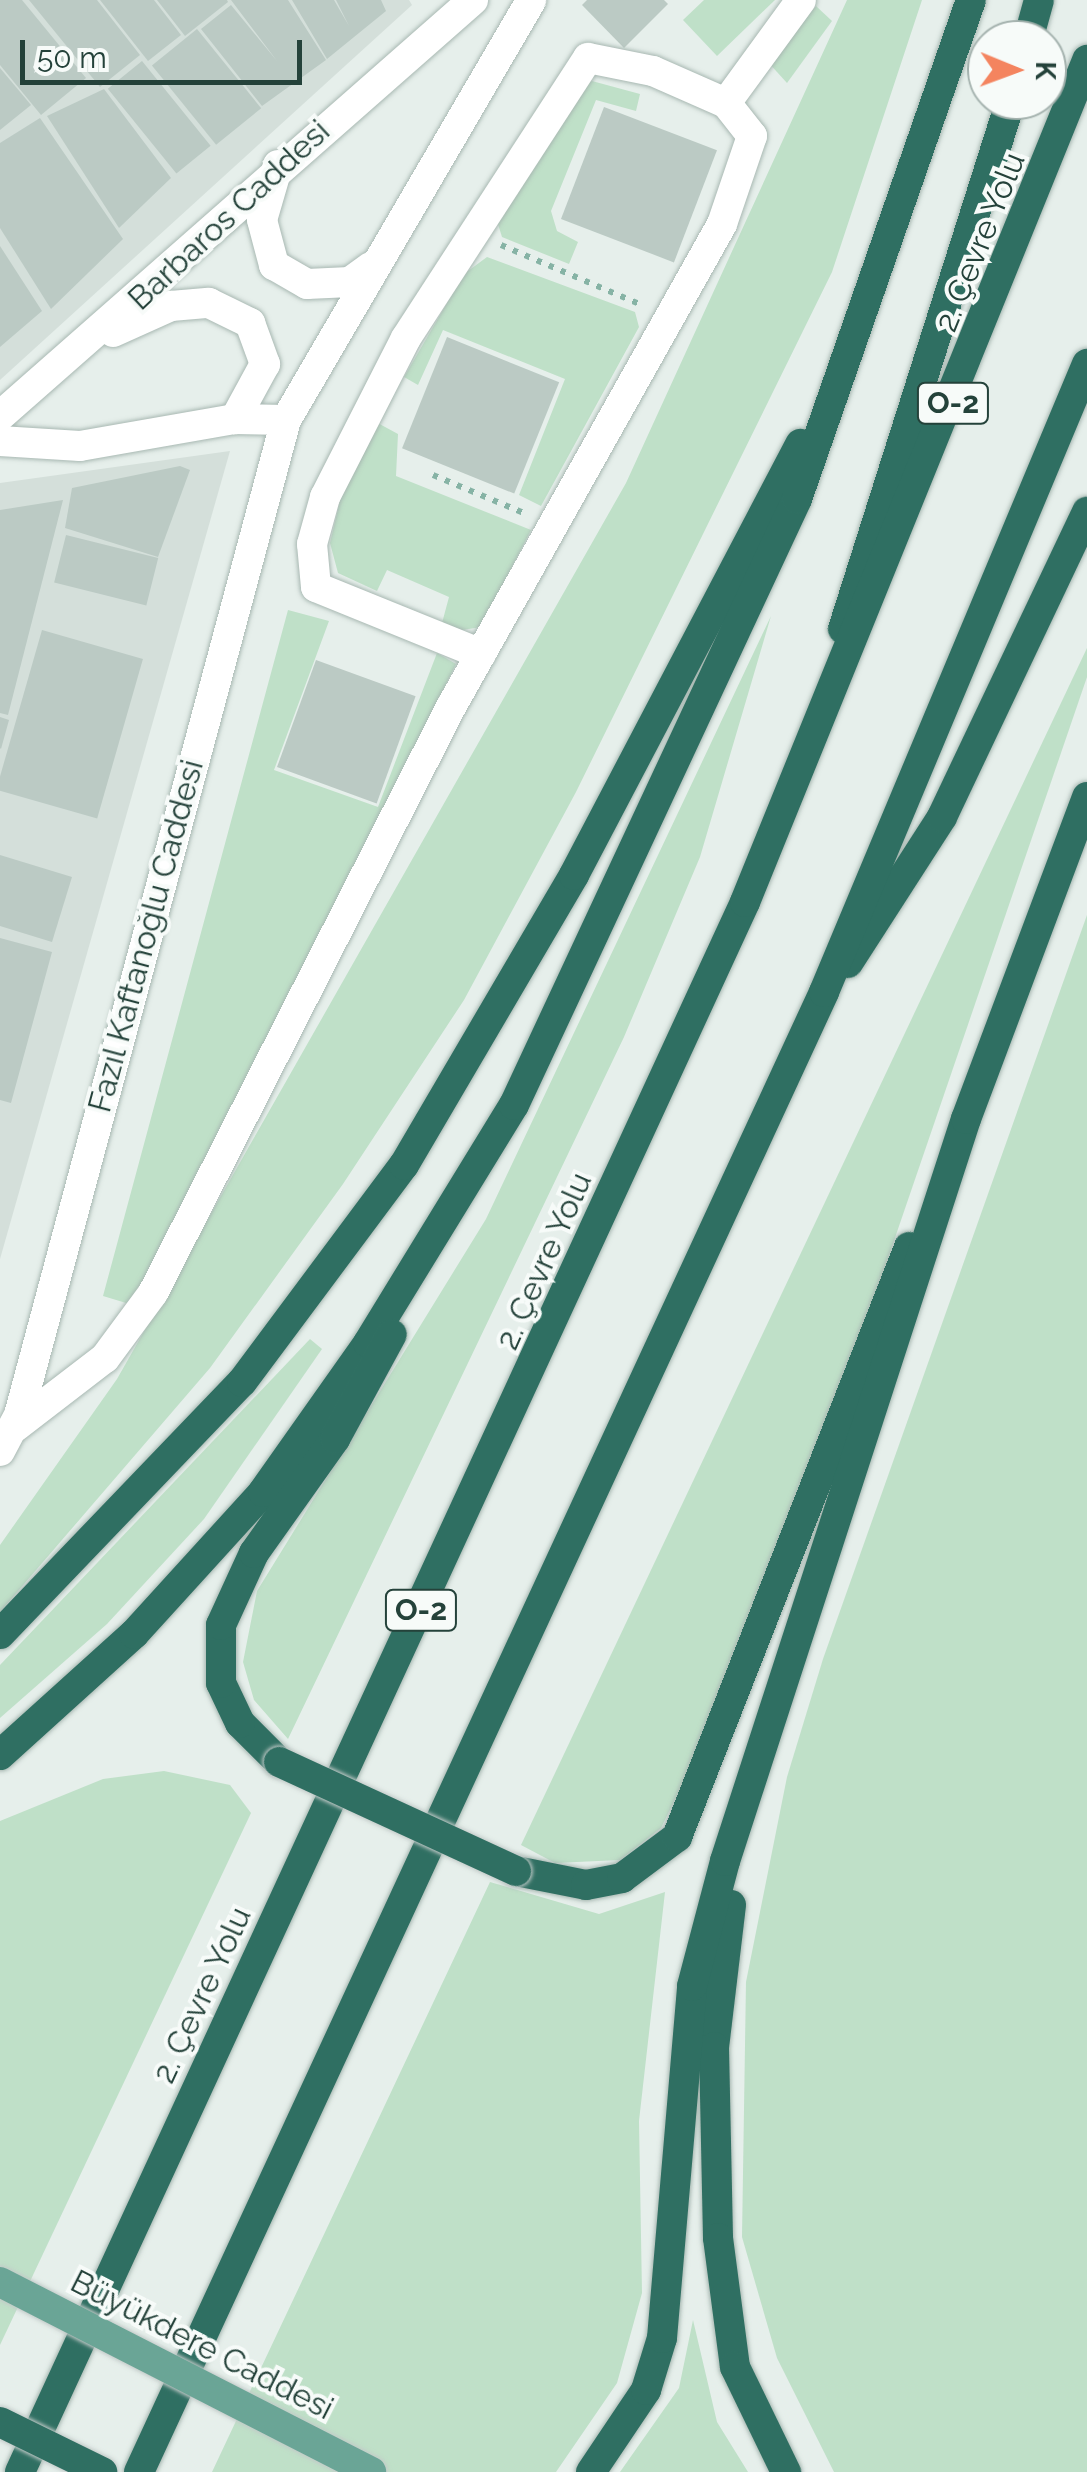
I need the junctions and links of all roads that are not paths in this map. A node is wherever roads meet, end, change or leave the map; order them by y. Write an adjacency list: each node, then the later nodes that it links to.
1 (532, 0): 9 (street, Fazıl Kaftanoğlu Caddesi)
2 (801, 0): 6 (street)
3 (971, 0): 13 (highway)
4 (459, 5): 8 (street, Barbaros Caddesi)
5 (1087, 60): 20 (highway, 2. Çevre Yolu / O-2)
6 (726, 102): 19 (street); 19 (street)
7 (1004, 120): 20 (highway)
8 (279, 162): 9 (street); 10 (street, Barbaros Caddesi)
9 (372, 267): 16 (street, Fazıl Kaftanoğlu Caddesi)
10 (96, 339): 11 (street); 14 (street, Barbaros Caddesi)
11 (264, 364): 15 (street); 16 (street)
12 (1087, 364): 22 (highway)
13 (843, 367): 24 (highway); 26 (highway)
14 (0, 416)
15 (235, 419): 16 (street); 17 (street)
16 (286, 420): 25 (street, Fazıl Kaftanoğlu Caddesi)
17 (0, 440)
18 (1087, 512): 22 (highway)
19 (481, 654): 25 (street)
20 (814, 744): 31 (highway, 2. Çevre Yolu / O-2)
21 (1087, 797): 23 (highway)
22 (824, 992): 33 (highway)
23 (966, 1119): 24 (highway, bridge); 28 (highway)
24 (430, 1244): 27 (highway)
25 (7, 1439)
26 (0, 1634)
27 (0, 1755)
28 (748, 1797): 35 (highway); 36 (highway)
29 (0, 2282): 34 (main road, Büyükdere Caddesi, bridge)
30 (0, 2422): 32 (highway, bridge)
31 (20, 2472)
32 (102, 2472)
33 (139, 2472)
34 (371, 2472)
35 (590, 2472)
36 (786, 2472)

